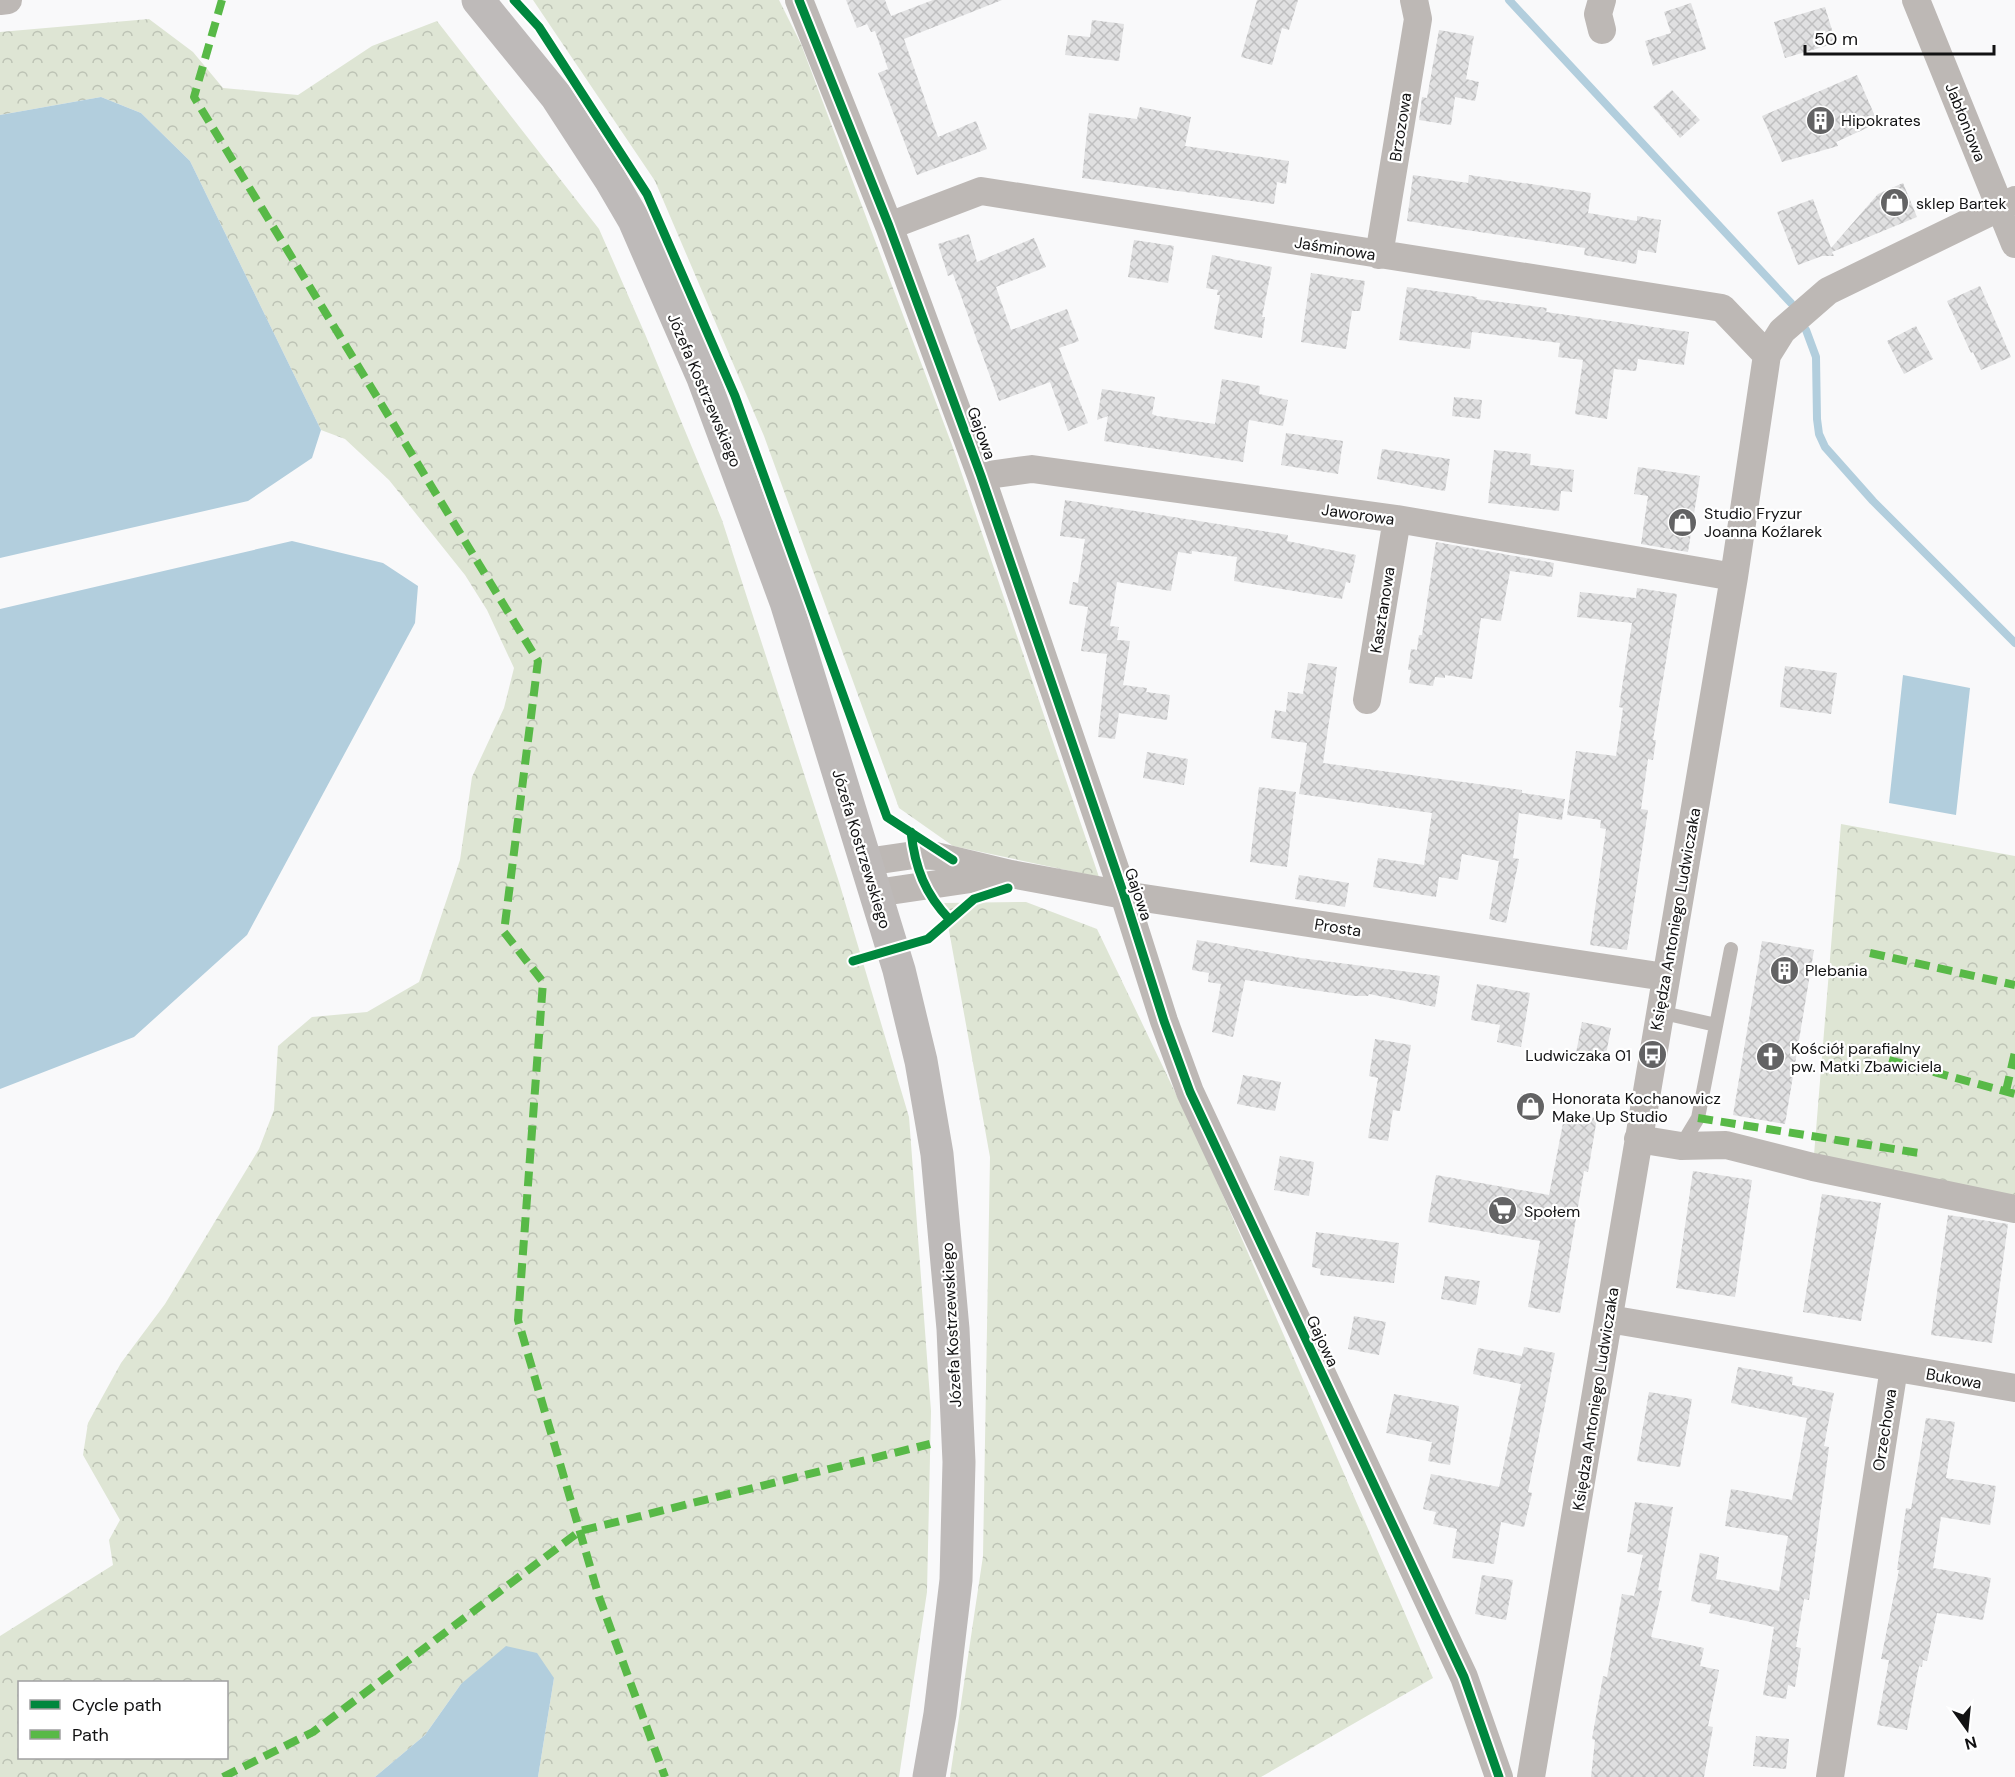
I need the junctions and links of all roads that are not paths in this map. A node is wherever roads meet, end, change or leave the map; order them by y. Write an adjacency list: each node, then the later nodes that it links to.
1 (8, 0): 7 (street)
2 (478, 0): 18 (main road, Józefa Kostrzewskiego)
3 (799, 0): 10 (street, Gajowa)
4 (1414, 0): 12 (street, Brzozowa)
5 (1602, 0): 8 (street)
6 (1916, 0): 9 (street, Jabłoniowa)
7 (0, 1)
8 (1602, 30)
9 (2007, 203): 11 (street, Jabłoniowa); 13 (street, Księdza Antoniego Ludwiczaka)
10 (889, 226): 12 (street, Jaśminowa); 14 (street, Gajowa)
11 (2015, 244)
12 (1379, 255): 13 (street, Jaśminowa)
13 (1767, 355): 16 (street, Księdza Antoniego Ludwiczaka)
14 (981, 476): 15 (street, Jaworowa); 21 (street, Gajowa)
15 (1397, 519): 16 (street, Jaworowa); 17 (street, Kasztanowa)
16 (1734, 577): 23 (street, Księdza Antoniego Ludwiczaka)
17 (1367, 700)
18 (866, 862): 19 (street, Prosta); 20 (main road, Józefa Kostrzewskiego)
19 (1011, 874): 20 (street, Prosta); 21 (street, Prosta)
20 (876, 893): 32 (main road, Józefa Kostrzewskiego)
21 (1124, 895): 23 (street, Prosta); 33 (street, Gajowa)
22 (1731, 949): 25 (lane)
23 (1665, 977): 24 (street, Księdza Antoniego Ludwiczaka)
24 (1659, 1012): 25 (lane); 26 (street, Księdza Antoniego Ludwiczaka)
25 (1716, 1025): 27 (lane)
26 (1638, 1139): 27 (street); 29 (street, Księdza Antoniego Ludwiczaka)
27 (1681, 1146): 28 (street)
28 (2015, 1209)
29 (1609, 1319): 30 (street, Orzechowa); 34 (street, Księdza Antoniego Ludwiczaka)
30 (1894, 1368): 31 (street, Bukowa); 35 (street, Orzechowa)
31 (2015, 1388)
32 (929, 1777)
33 (1498, 1777)
34 (1531, 1777)
35 (1830, 1777)

